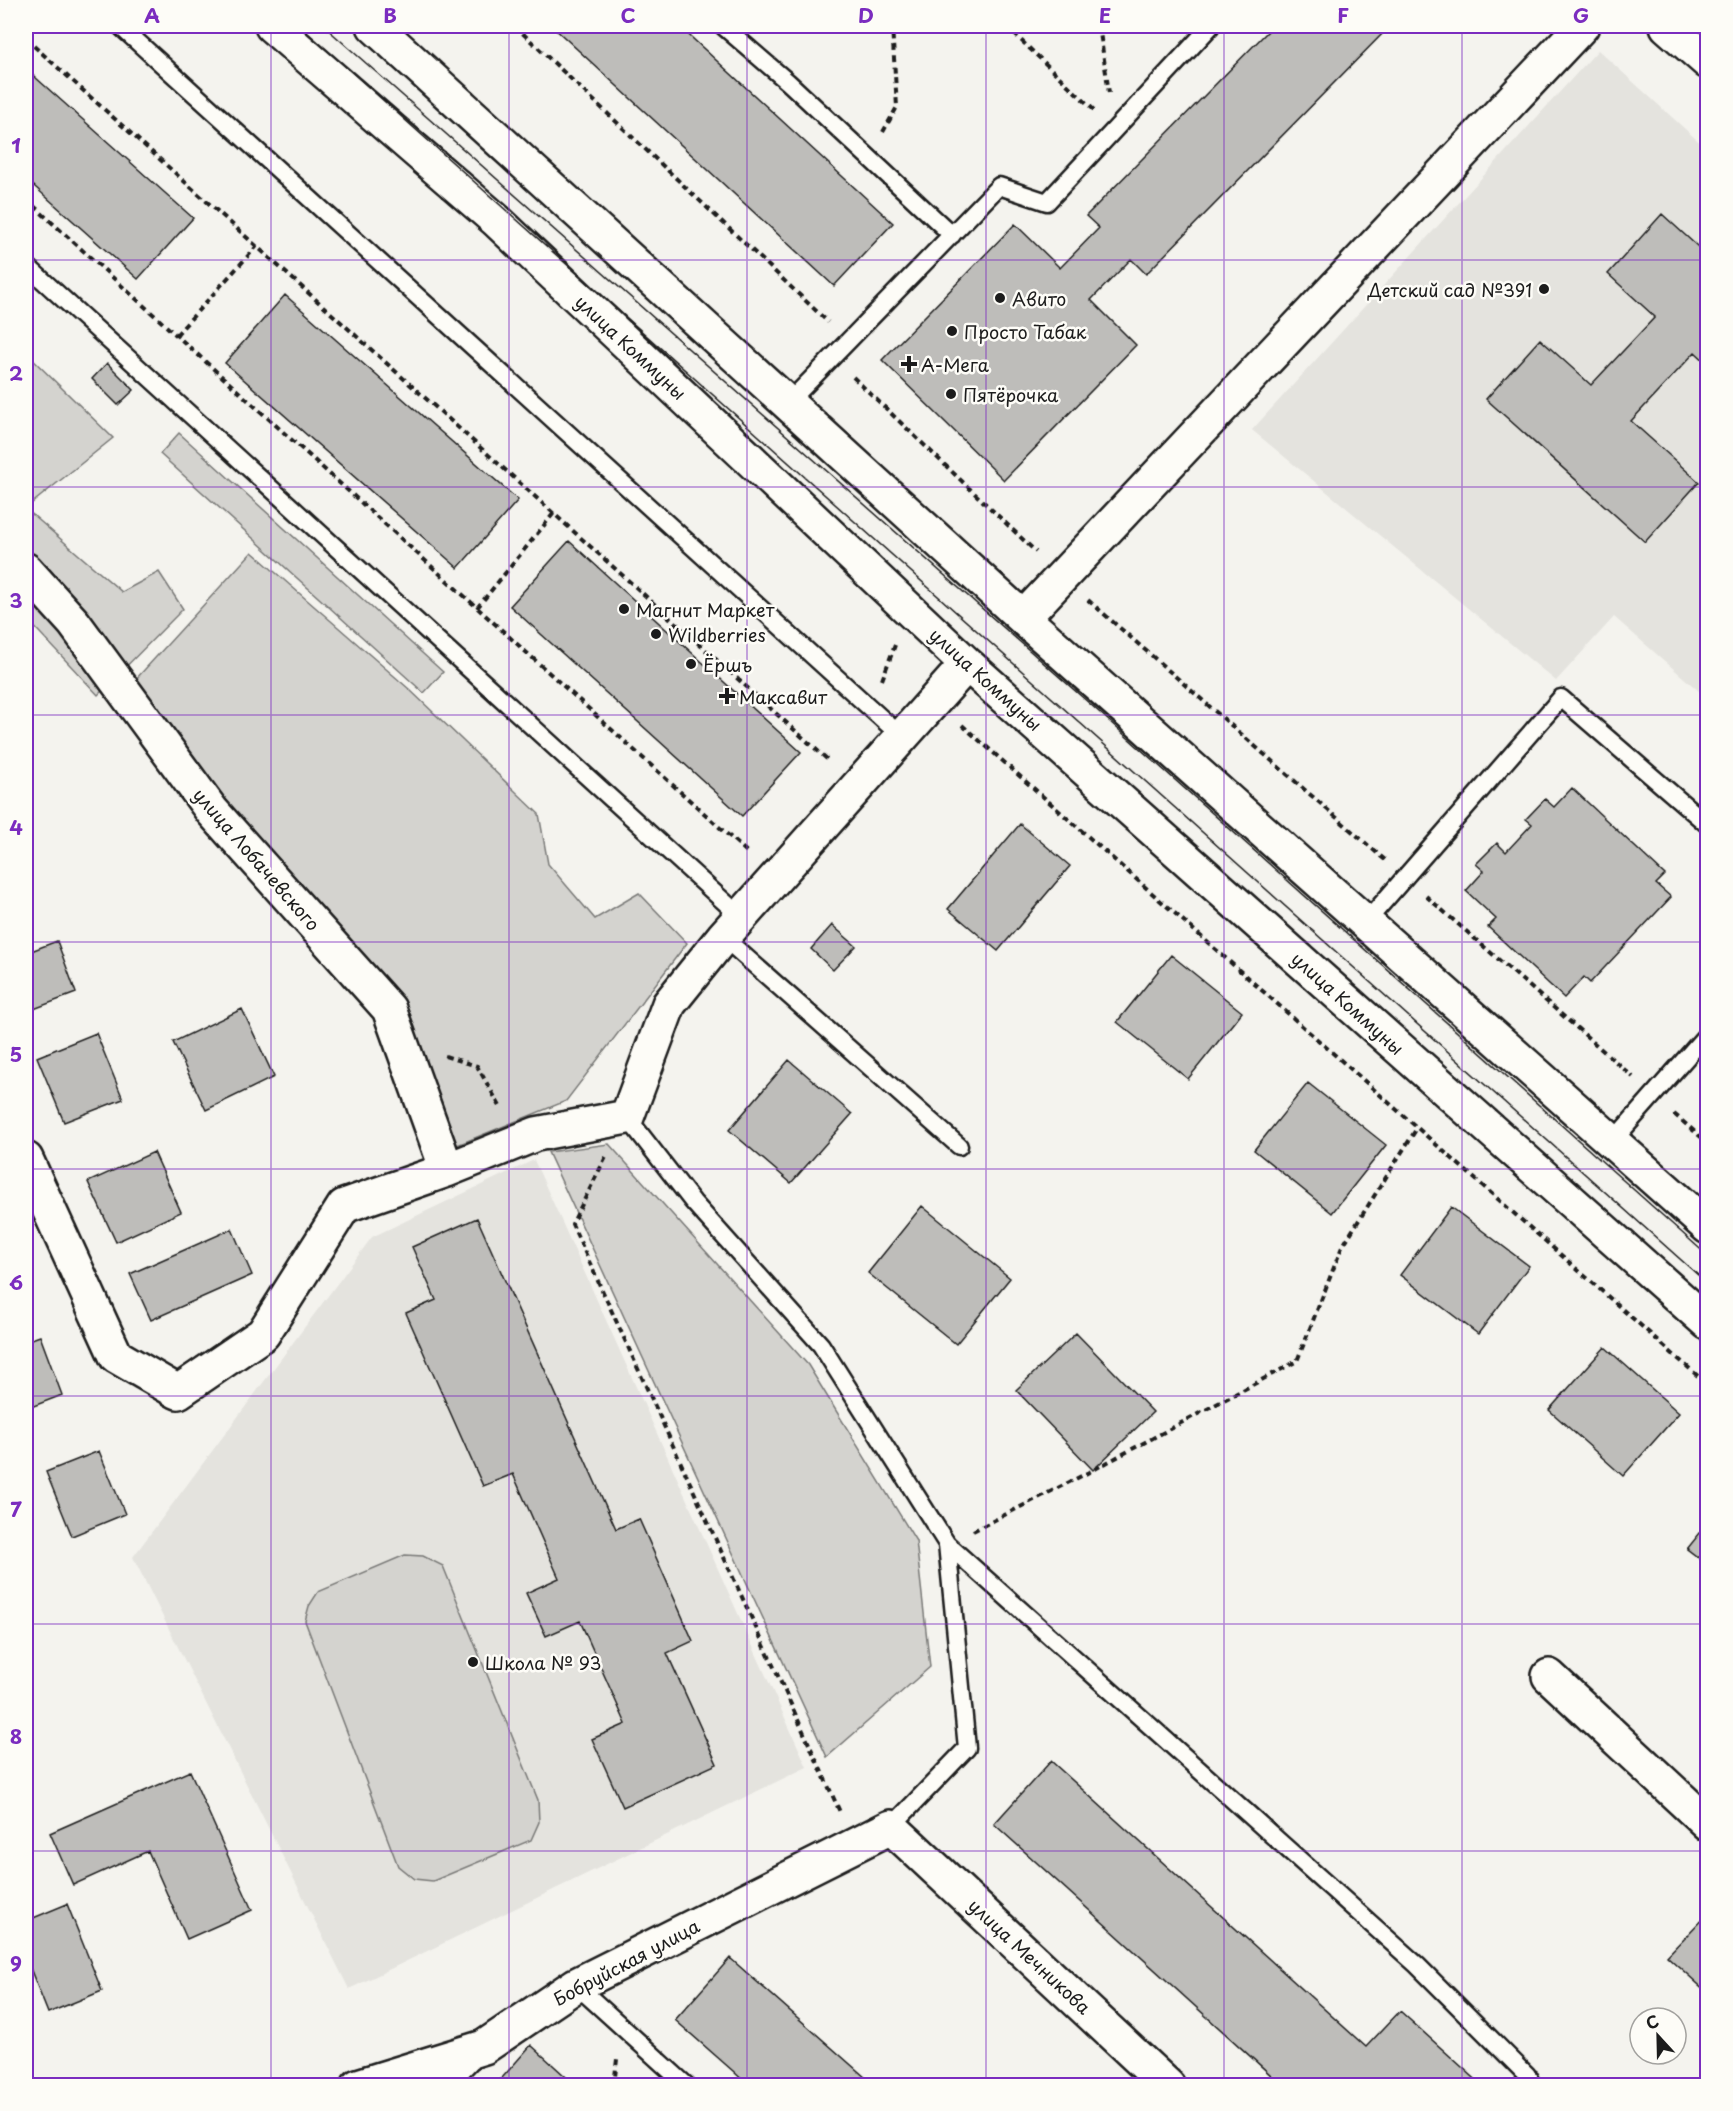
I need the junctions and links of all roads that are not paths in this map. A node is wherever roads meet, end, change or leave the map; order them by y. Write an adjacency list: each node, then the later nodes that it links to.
1 (120, 26): 15 (lane)
2 (272, 26): 14 (street, улица Коммуны)
3 (374, 26): 11 (street)
4 (723, 26): 9 (lane)
5 (1211, 26): 9 (lane)
6 (1582, 26): 13 (street)
7 (1668, 26): 8 (street)
8 (1707, 62)
9 (952, 235): 11 (lane)
10 (26, 265): 18 (lane)
11 (788, 404): 13 (street)
12 (26, 570): 24 (street, улица Лобачевского)
13 (1023, 618): 17 (street)
14 (968, 664): 15 (street); 26 (street, улица Коммуны)
15 (902, 737): 18 (street)
16 (1707, 825): 17 (lane)
17 (1366, 922): 21 (street)
18 (732, 927): 20 (street); 22 (lane)
19 (1707, 1033): 21 (lane)
20 (627, 1117): 24 (street); 27 (lane)
21 (1612, 1142): 25 (street)
22 (959, 1146)
23 (26, 1159): 24 (street)
24 (447, 1170)
25 (1707, 1227)
26 (1707, 1323)
27 (947, 1544): 30 (lane); 37 (lane)
28 (1549, 1676): 29 (street)
29 (1707, 1824)
30 (891, 1827): 31 (street, Бобруйская улица); 36 (street, улица Мечникова)
31 (576, 1985): 32 (street, Бобруйская улица); 35 (lane)
32 (484, 2047): 33 (street, Бобруйская улица); 34 (lane)
33 (358, 2085)
34 (447, 2085)
35 (687, 2085)
36 (1168, 2085)
37 (1533, 2085)

